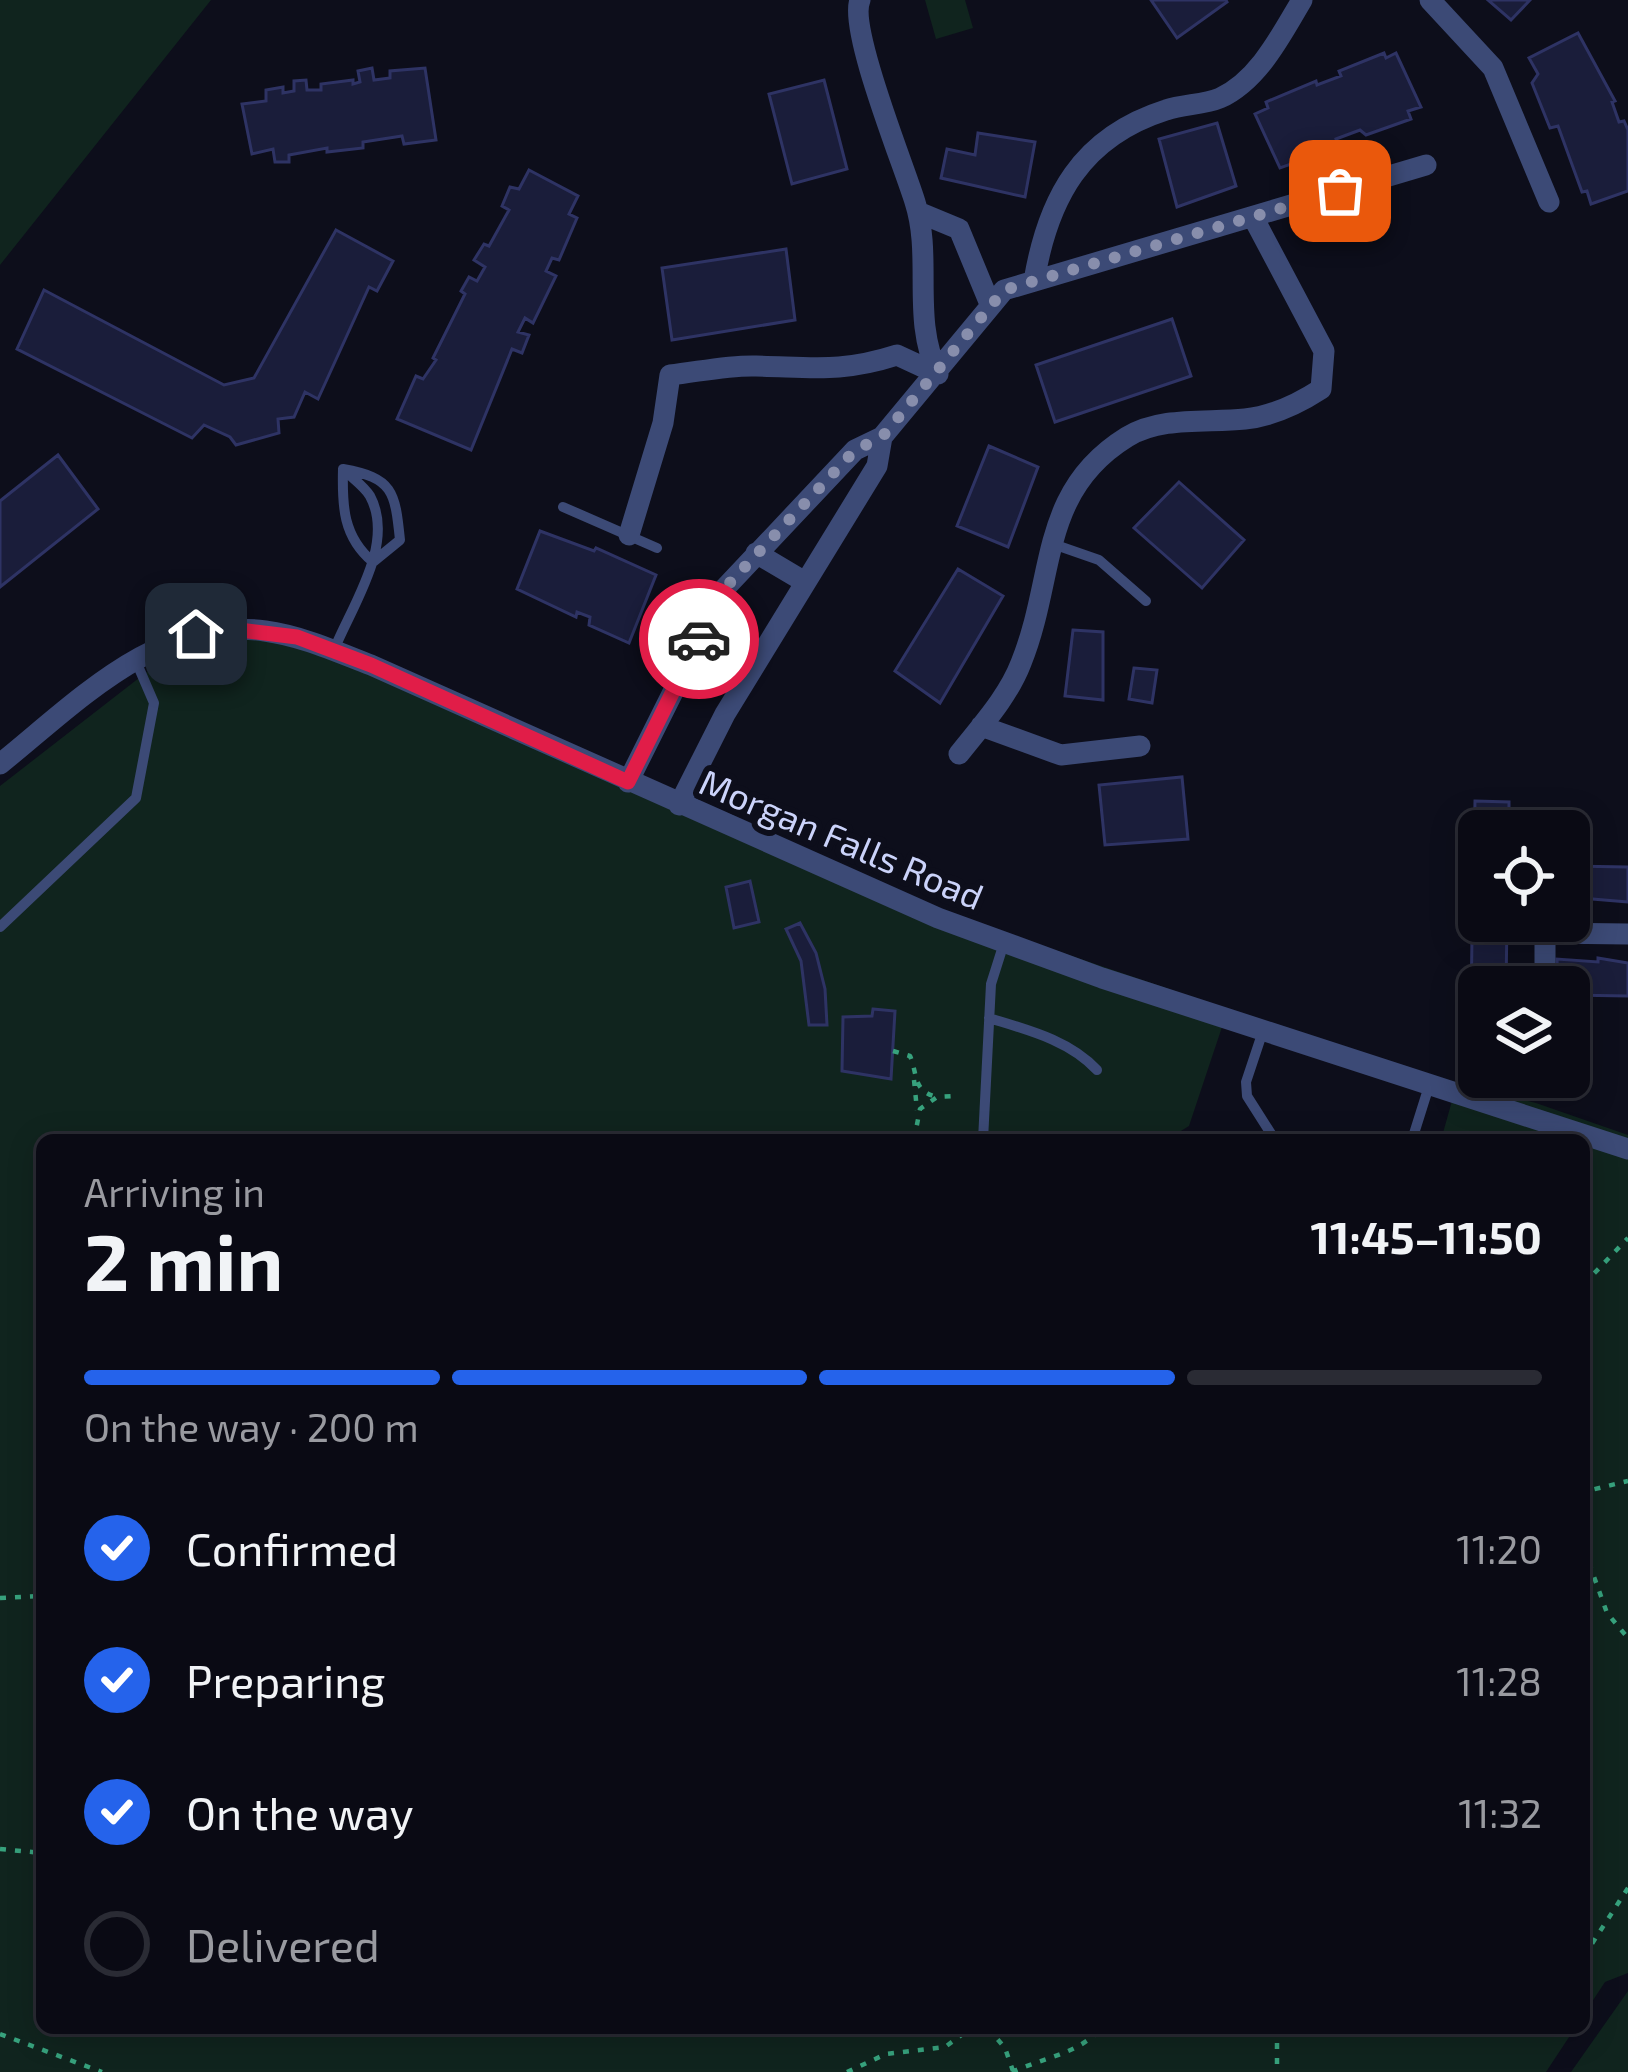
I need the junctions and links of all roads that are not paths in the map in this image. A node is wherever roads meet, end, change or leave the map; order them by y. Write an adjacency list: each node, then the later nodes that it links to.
1 (860, 0): 6 (street)
2 (1430, 0): 5 (street)
3 (1299, 1): 8 (street)
4 (1426, 165): 7 (street)
5 (1549, 202)
6 (919, 212): 9 (street); 10 (street)
7 (1252, 217): 8 (street); 17 (street)
8 (1034, 281): 9 (street)
9 (990, 304): 10 (street)
10 (938, 374): 11 (street); 16 (street)
11 (882, 437): 13 (street); 15 (street)
12 (343, 470): 20 (lane); 20 (lane); 20 (lane)
13 (804, 503): 15 (street); 19 (street)
14 (563, 507): 16 (lane)
15 (839, 527): 21 (street)
16 (629, 535): 18 (lane)
17 (1053, 544): 22 (lane); 25 (street)
18 (657, 548)
19 (756, 553): 21 (street); 29 (street)
20 (373, 562): 23 (lane)
21 (805, 582): 30 (street)
22 (1146, 601)
23 (334, 650): 24 (street, Morgan Falls Road); 29 (street, Morgan Falls Road)
24 (135, 658): 28 (street, Morgan Falls Road); 31 (lane)
25 (981, 726): 26 (street); 27 (street)
26 (1140, 746)
27 (958, 754)
28 (0, 764)
29 (628, 782): 30 (street, Morgan Falls Road)
30 (679, 805): 34 (street, Morgan Falls Road)
31 (0, 927)
32 (1590, 931): 33 (street)
33 (1628, 934)
34 (1004, 943): 35 (lane); 36 (street, Morgan Falls Road)
35 (989, 1018): 37 (lane); 39 (lane)
36 (1264, 1028): 38 (street, Morgan Falls Road); 40 (lane)
37 (1097, 1070)
38 (1429, 1084): 41 (lane); 42 (street, Morgan Falls Road)
39 (983, 1134)
40 (1271, 1134)
41 (1414, 1134)
42 (1582, 1134)
43 (1590, 1137): 44 (street, Morgan Falls Road)
44 (1628, 1149)

